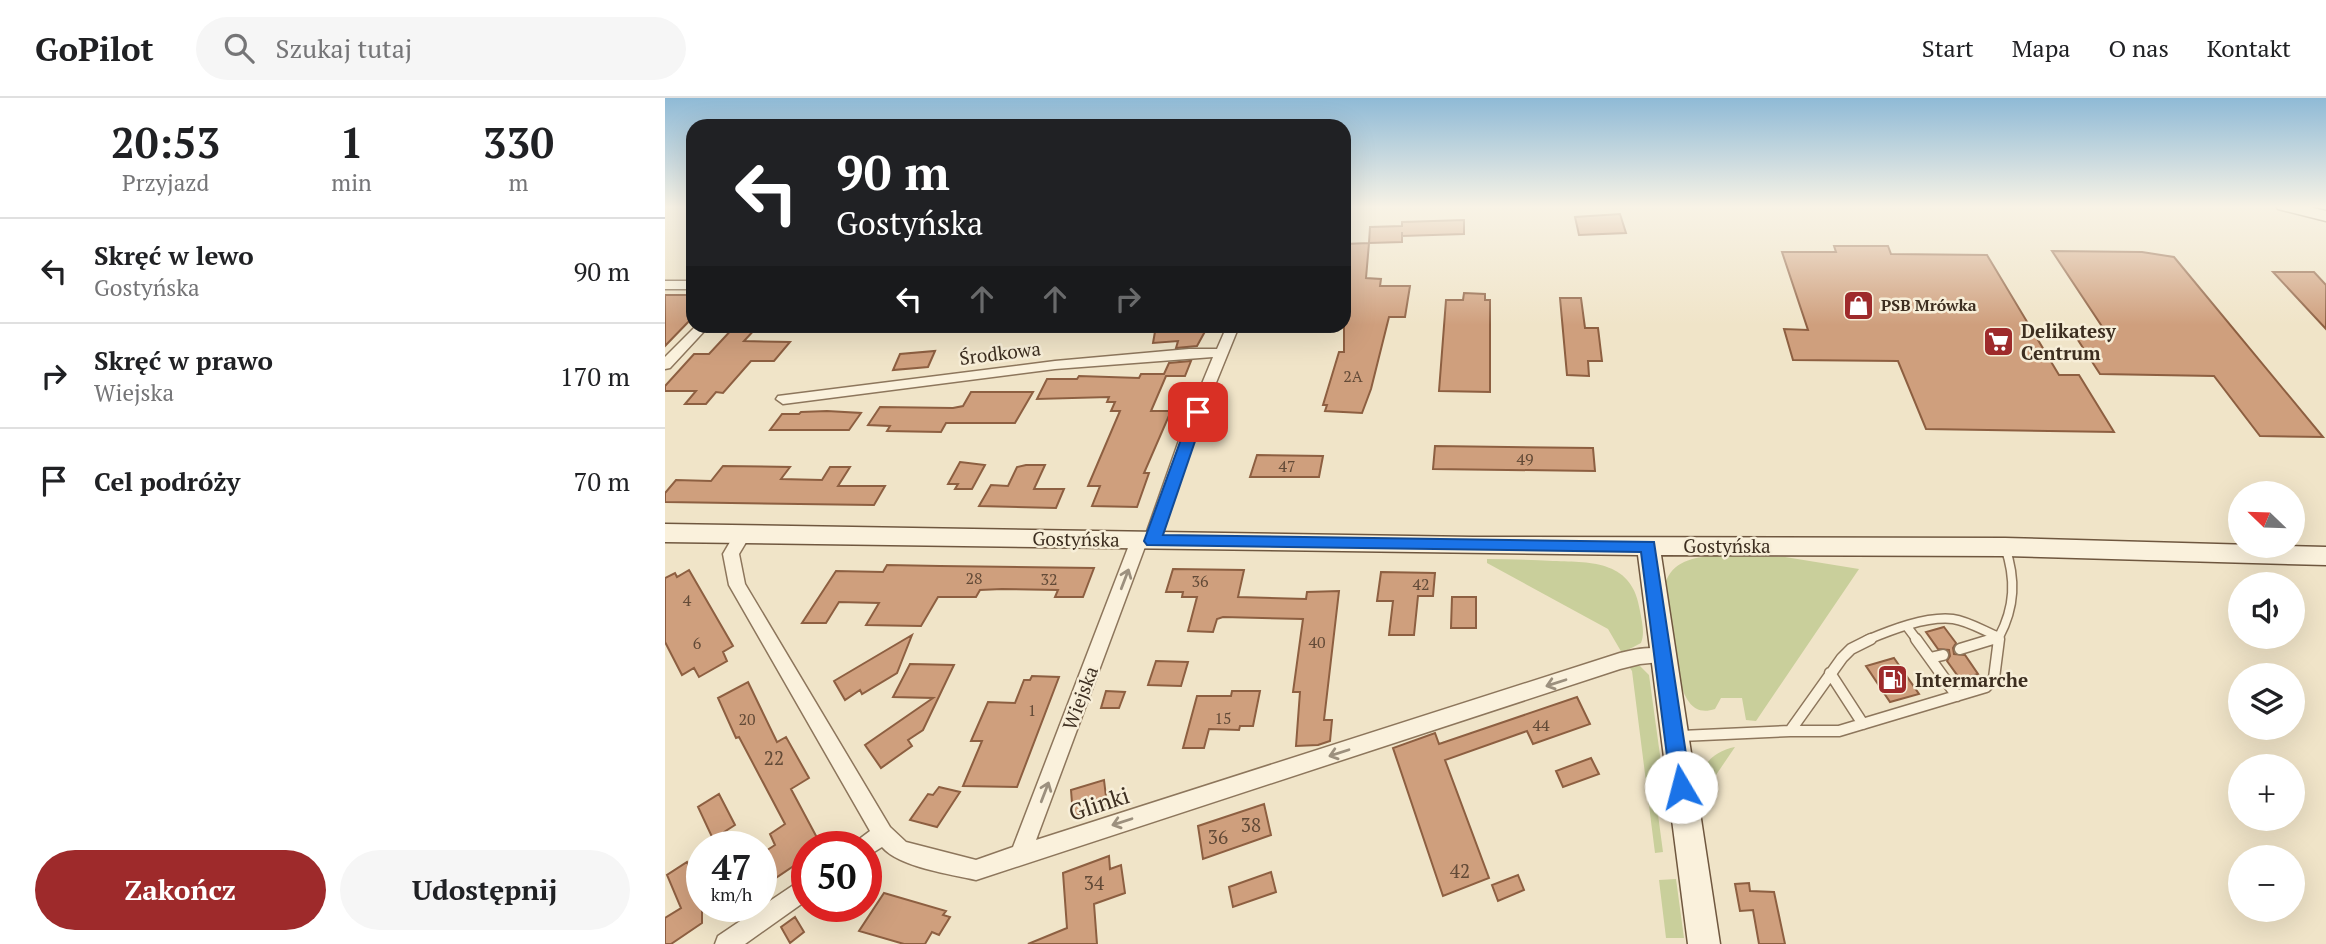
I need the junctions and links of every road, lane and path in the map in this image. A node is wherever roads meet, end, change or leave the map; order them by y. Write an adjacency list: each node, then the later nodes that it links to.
1 (665, 285): 2 (street)
2 (686, 285)
3 (696, 333): 6 (street)
4 (1231, 333): 5 (street, Wiejska)
5 (1222, 353): 7 (street, Środkowa); 10 (street, Wiejska)
6 (665, 365)
7 (783, 399)
8 (665, 533): 9 (main road, Gostyńska)
9 (743, 534): 10 (main road, Gostyńska); 25 (street, Glinki)
10 (1146, 541): 11 (main road, Gostyńska); 26 (street, Wiejska, one-way to 10)
11 (1649, 546): 12 (main road, Gostyńska); 18 (main road)
12 (2005, 547): 13 (main road, Gostyńska); 15 (lane)
13 (2326, 556)
14 (1909, 628): 15 (lane); 19 (lane); 20 (lane)
15 (1999, 637): 16 (lane); 21 (lane)
16 (1961, 649)
17 (1943, 655): 19 (lane)
18 (1664, 656): 24 (main road); 26 (street, Glinki, one-way to 26)
19 (1930, 658): 21 (lane)
20 (1830, 673): 22 (lane); 23 (lane)
21 (1957, 696): 22 (lane)
22 (1863, 724): 23 (lane)
23 (1790, 731): 24 (lane)
24 (1674, 736): 29 (main road)
25 (883, 835): 26 (street, Glinki)
26 (1020, 856)
27 (791, 898): 28 (street)
28 (726, 944)
29 (1704, 944)

